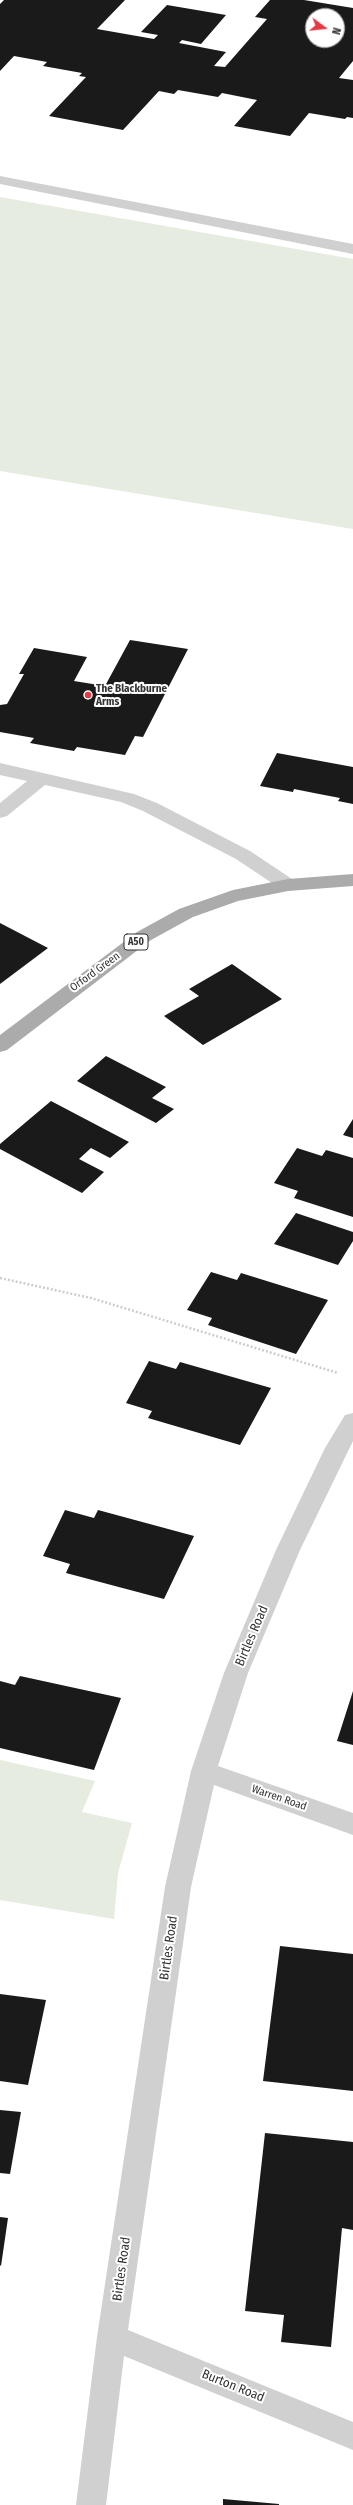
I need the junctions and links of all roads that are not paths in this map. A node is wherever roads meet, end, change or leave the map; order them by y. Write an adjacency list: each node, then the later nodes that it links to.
1 (0, 180): 2 (street)
2 (353, 249)
3 (0, 769): 4 (street)
4 (42, 778): 5 (street); 7 (street)
5 (0, 812)
6 (353, 880): 7 (main road, A50)
7 (288, 885): 8 (main road, Orford Green / A50)
8 (0, 1045)
9 (353, 1421): 10 (street, Birtles Road)
10 (204, 1771): 11 (street, Warren Road); 12 (street, Birtles Road)
11 (353, 1824)
12 (112, 2337): 13 (street, Burton Road); 14 (street, Birtles Road)
13 (353, 2436)
14 (91, 2505)

